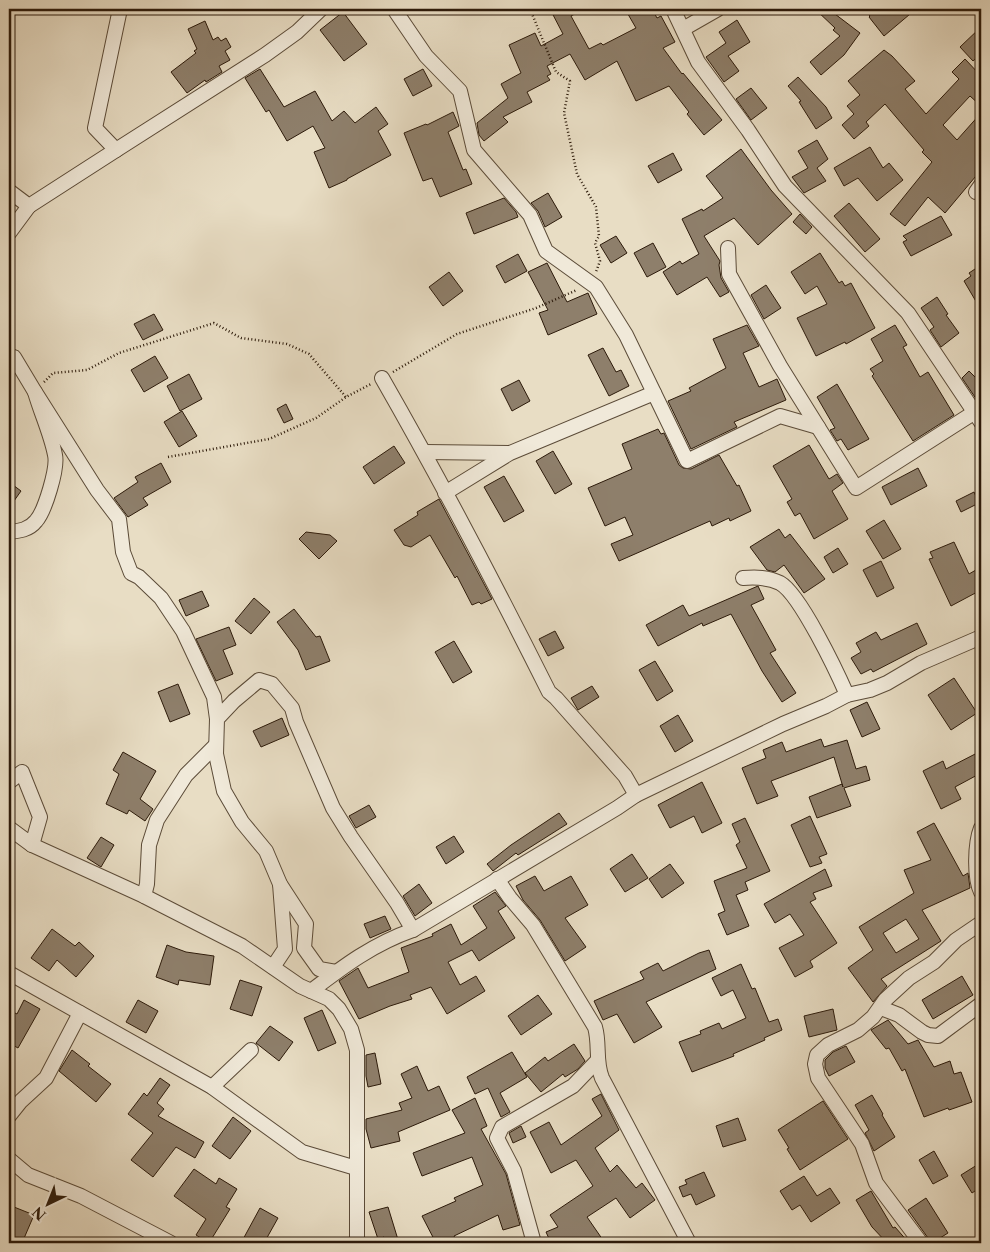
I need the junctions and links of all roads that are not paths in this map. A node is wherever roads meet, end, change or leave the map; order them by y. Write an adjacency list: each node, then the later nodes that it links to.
1 (120, 9): 7 (street)
2 (321, 9): 7 (street)
3 (394, 9): 15 (street)
4 (673, 9): 6 (street)
5 (718, 9): 6 (street)
6 (683, 29): 16 (street)
7 (116, 150): 9 (street)
8 (9, 191): 9 (street)
9 (30, 206): 10 (street)
10 (9, 233)
11 (728, 248): 17 (street)
12 (9, 356): 14 (street)
13 (382, 378): 18 (street)
14 (35, 392): 21 (street); 25 (street)
15 (654, 393): 17 (street); 19 (street)
16 (978, 417): 17 (street)
17 (818, 427)
18 (425, 452): 19 (street); 20 (street)
19 (510, 453): 20 (street)
20 (445, 493): 28 (street)
21 (9, 532)
22 (743, 578): 24 (street)
23 (981, 637): 24 (street)
24 (846, 695): 28 (street)
25 (217, 719): 26 (street); 37 (street)
26 (216, 746): 33 (street); 35 (street)
27 (9, 782): 31 (street)
28 (636, 795): 32 (street)
29 (9, 828): 31 (street)
30 (981, 828): 34 (street)
31 (32, 845): 35 (street)
32 (497, 879): 37 (street); 46 (street)
33 (280, 884): 38 (street); 39 (street)
34 (981, 892)
35 (144, 896): 38 (street)
36 (981, 923): 43 (street)
37 (413, 930): 39 (street)
38 (273, 967): 41 (street)
39 (336, 972): 41 (street)
40 (9, 973): 44 (street)
41 (311, 991): 50 (street)
42 (981, 1004): 43 (street)
43 (881, 1008): 55 (street)
44 (80, 1013): 47 (street); 48 (street)
45 (251, 1050): 47 (street)
46 (597, 1061): 51 (street); 54 (street)
47 (212, 1087): 50 (street)
48 (9, 1116)
49 (9, 1159): 52 (street)
50 (356, 1168): 53 (street)
51 (683, 1240)
52 (171, 1243)
53 (357, 1243)
54 (534, 1243)
55 (921, 1243)

